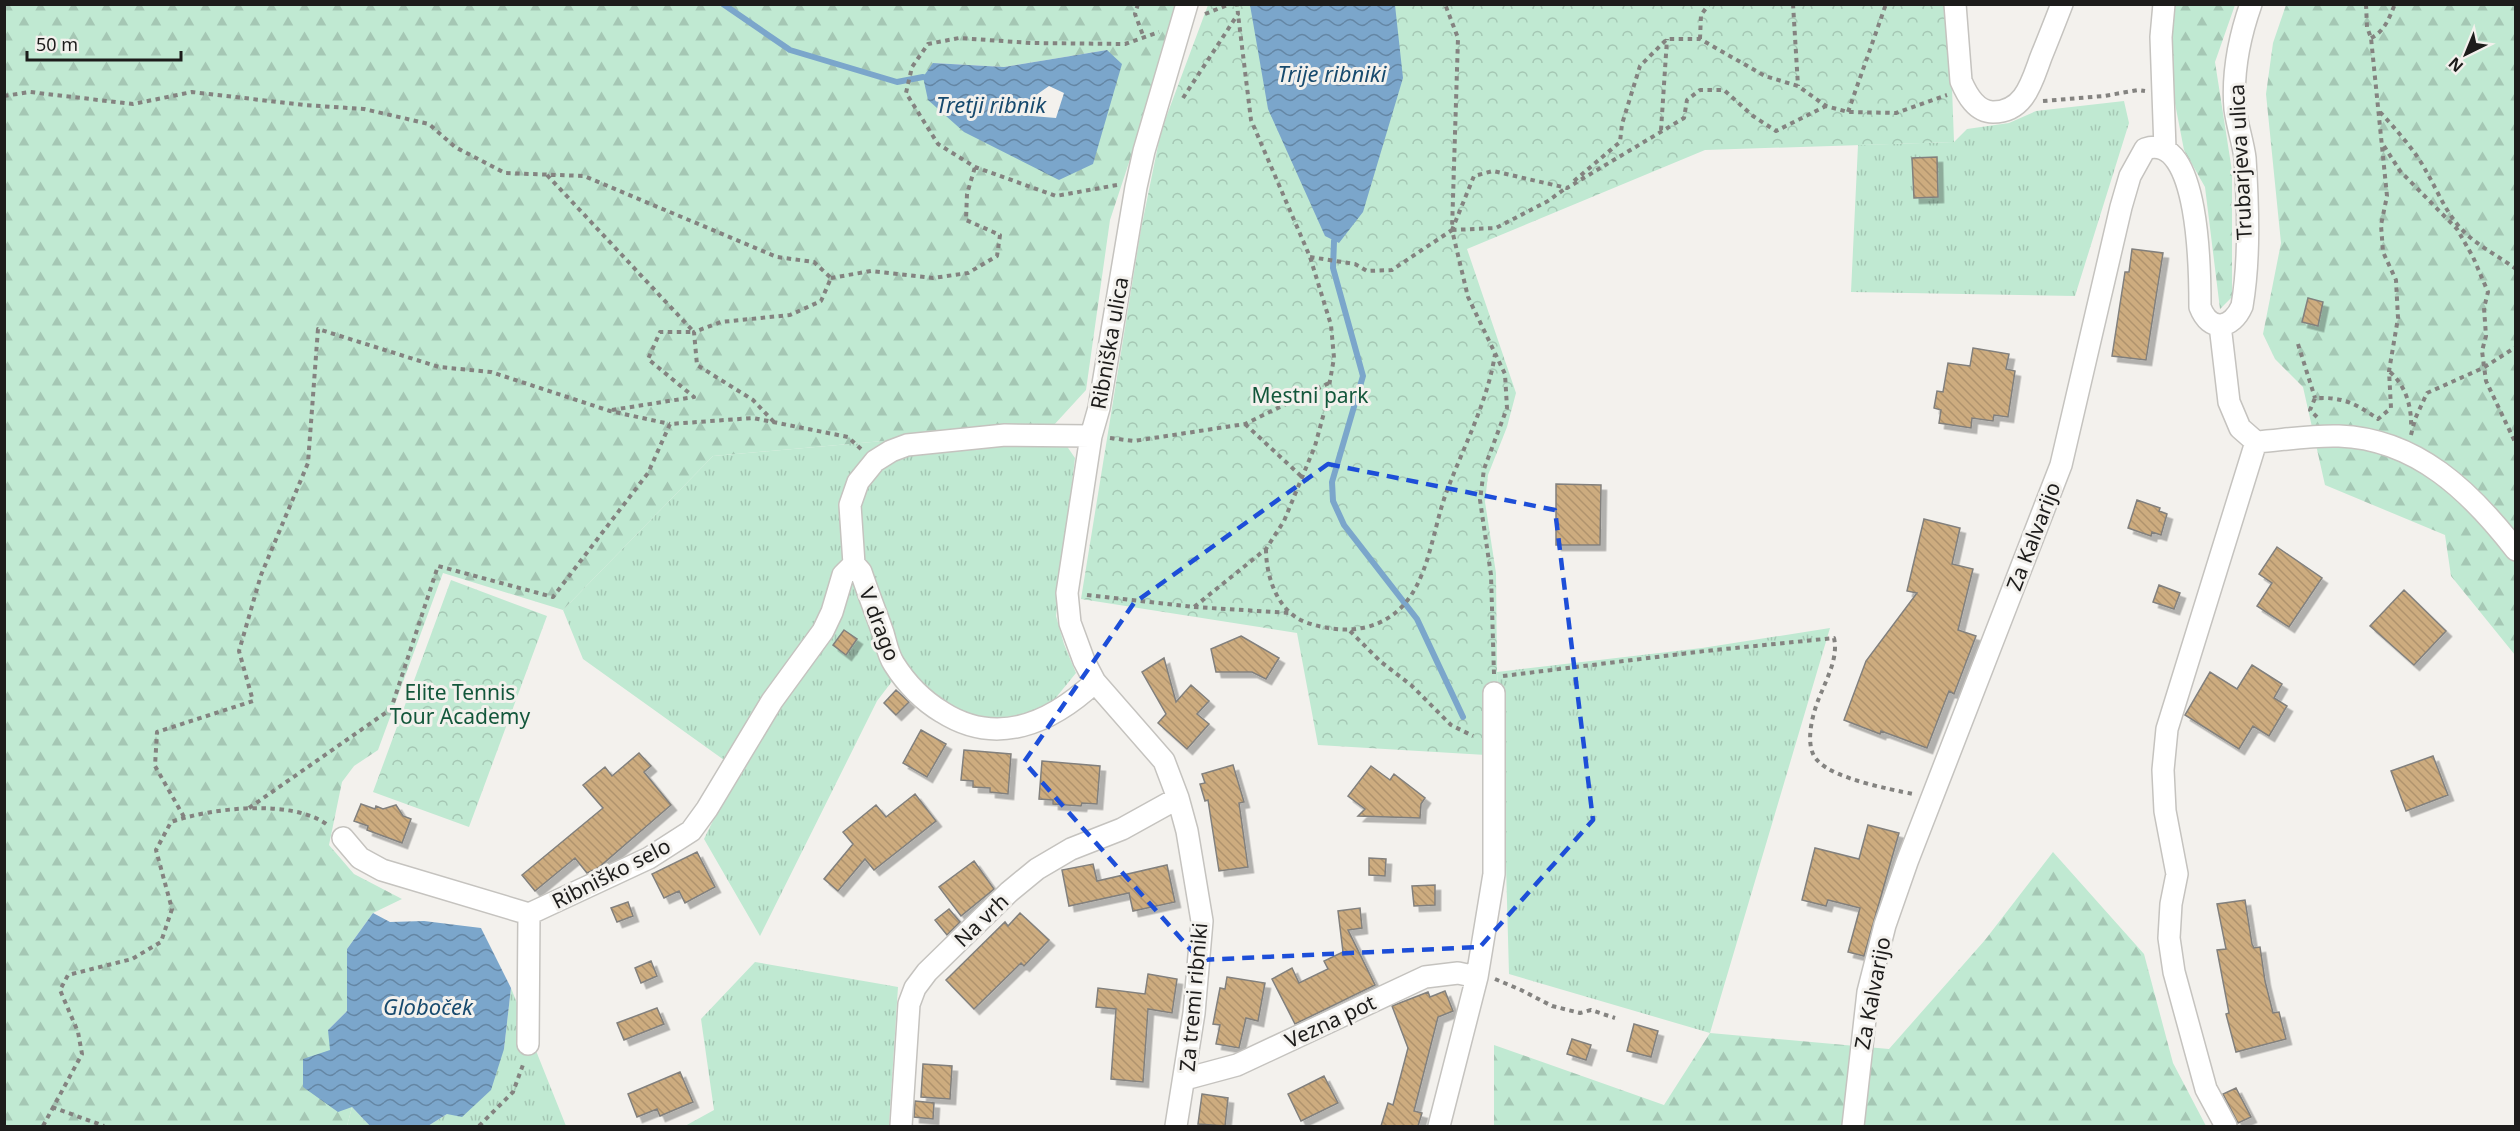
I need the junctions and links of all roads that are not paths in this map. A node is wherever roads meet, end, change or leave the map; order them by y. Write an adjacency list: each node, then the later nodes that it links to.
1 (1188, 4): 8 (street, Ribniška ulica)
2 (1955, 4): 3 (street)
3 (2062, 4)
4 (2164, 4): 6 (street)
5 (2251, 4): 7 (street, Trubarjeva ulica)
6 (2165, 149): 7 (street); 23 (street, Za Kalvarijo)
7 (2220, 325): 9 (street)
8 (1091, 436): 11 (street); 12 (street, Ribniška ulica)
9 (2256, 442): 10 (street); 24 (street)
10 (2516, 550)
11 (854, 564): 12 (street, V drago); 16 (street, Ribniško selo)
12 (1095, 682): 14 (street, Za tremi ribniki)
13 (1498, 684): 17 (street)
14 (1178, 798): 19 (street, Za tremi ribniki); 20 (street, Na vrh)
15 (343, 838): 16 (street, Ribniško selo)
16 (529, 914): 18 (street)
17 (1477, 976): 19 (street, Vezna pot); 22 (street)
18 (528, 1044)
19 (1185, 1079): 21 (street, Za tremi ribniki)
20 (901, 1126)
21 (1176, 1126)
22 (1439, 1126)
23 (1852, 1126)
24 (2226, 1126)

